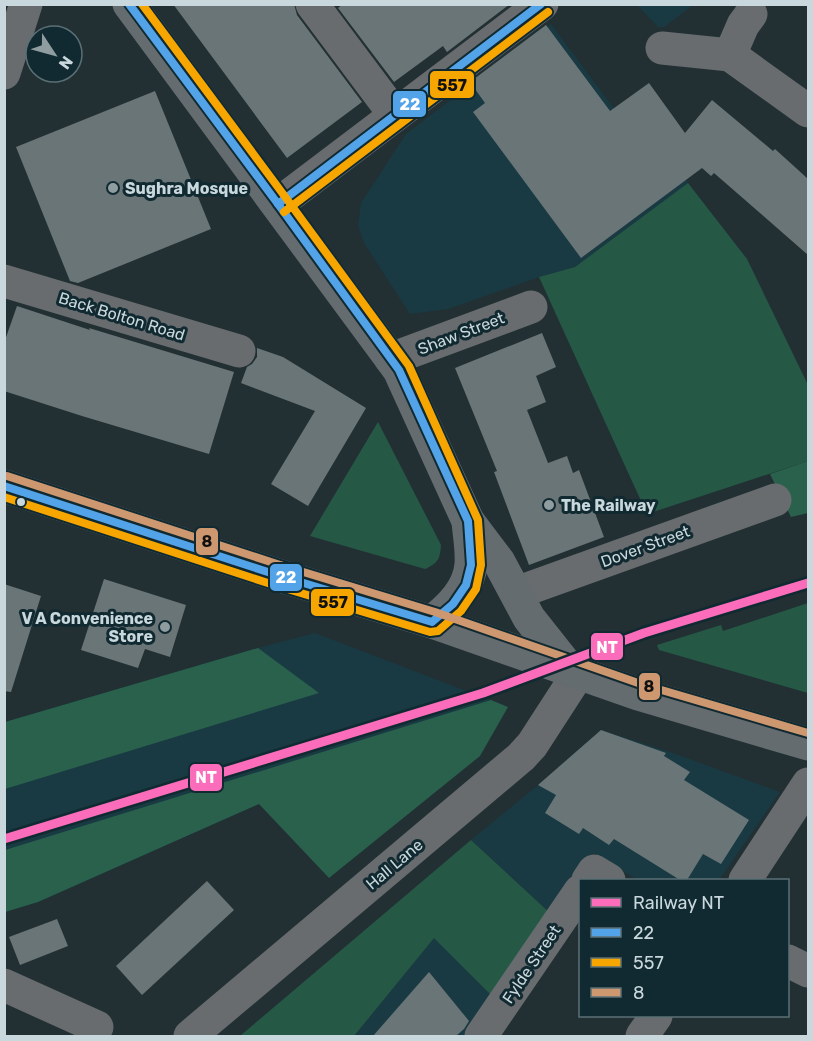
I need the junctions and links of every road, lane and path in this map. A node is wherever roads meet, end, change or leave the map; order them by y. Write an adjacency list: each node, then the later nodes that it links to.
1 (26, 4): 8 (street)
2 (129, 4): 11 (main road)
3 (542, 4): 10 (street)
4 (315, 6): 10 (street)
5 (752, 14): 7 (street)
6 (662, 48): 7 (street)
7 (730, 55): 9 (street)
8 (5, 69)
9 (808, 111)
10 (395, 116): 11 (street)
11 (278, 204): 15 (main road)
12 (4, 281): 14 (street, Back Bolton Road)
13 (531, 307): 15 (street, Shaw Street)
14 (238, 351)
15 (392, 359): 18 (main road)
16 (4, 486): 20 (main road)
17 (774, 500): 19 (street, Dover Street)
18 (468, 521): 19 (main road); 20 (main road)
19 (516, 593): 21 (main road)
20 (432, 622): 21 (main road)
21 (575, 673): 22 (main road); 33 (street, Hall Lane)
22 (808, 744)
23 (808, 784): 26 (street)
24 (589, 879): 25 (street)
25 (607, 879)
26 (746, 879)
27 (579, 892): 34 (street, Fylde Street)
28 (789, 962): 29 (street)
29 (808, 971)
30 (4, 986): 32 (street)
31 (655, 1017): 35 (street)
32 (96, 1027)
33 (190, 1036)
34 (481, 1036)
35 (642, 1036)

